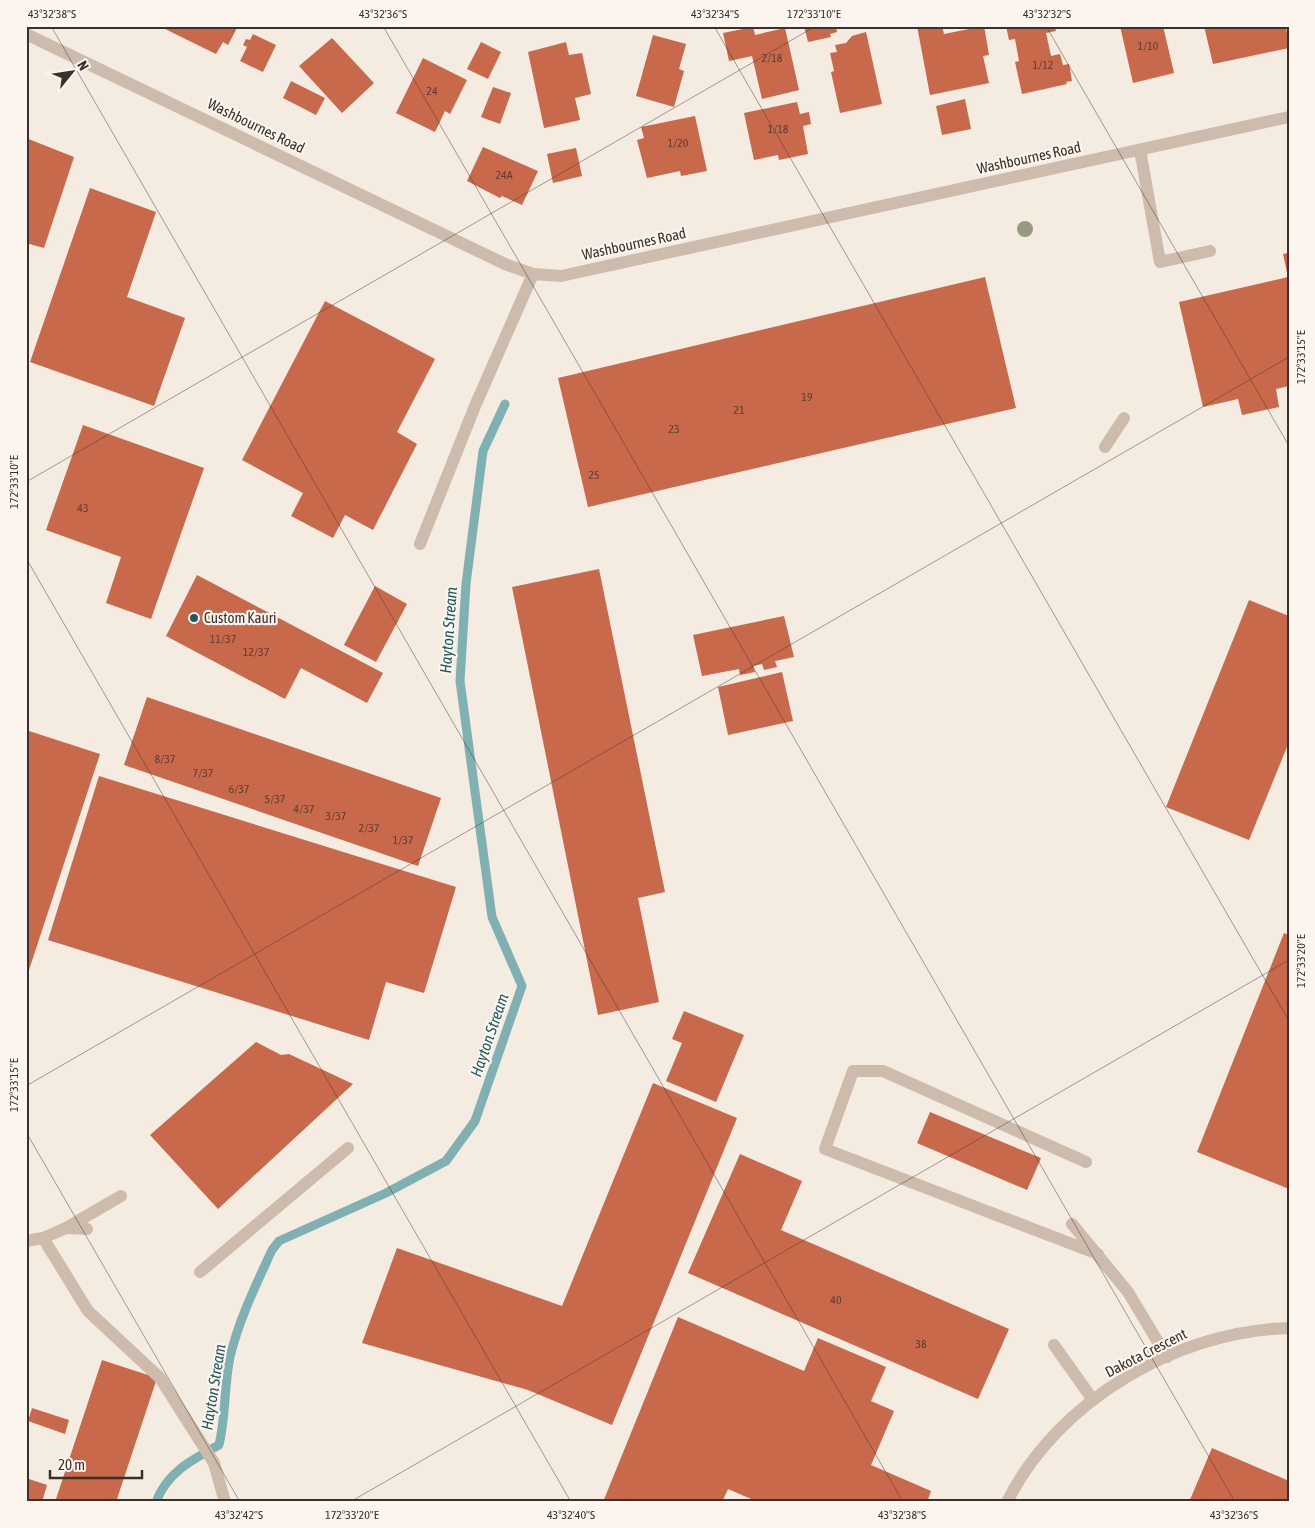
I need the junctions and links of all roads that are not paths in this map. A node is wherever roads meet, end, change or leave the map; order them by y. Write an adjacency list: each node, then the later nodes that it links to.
1 (26, 34): 5 (street, Washbournes Road)
2 (1289, 117): 3 (street, Washbournes Road)
3 (1140, 150): 4 (street); 5 (street, Washbournes Road)
4 (1210, 251)
5 (532, 274): 8 (street)
6 (1124, 418): 7 (street)
7 (1104, 447)
8 (420, 544)
9 (348, 1148): 18 (street)
10 (1086, 1162): 17 (street)
11 (121, 1196): 13 (street)
12 (1072, 1224): 17 (street)
13 (66, 1228): 14 (street); 15 (street)
14 (87, 1230)
15 (43, 1238): 16 (street); 23 (street)
16 (26, 1241)
17 (1098, 1254): 21 (street)
18 (200, 1272)
19 (1289, 1328): 21 (street, Dakota Crescent)
20 (1054, 1345): 22 (street)
21 (1167, 1357): 22 (street, Dakota Crescent)
22 (1093, 1400): 24 (street, Dakota Crescent)
23 (225, 1502)
24 (1007, 1502)

